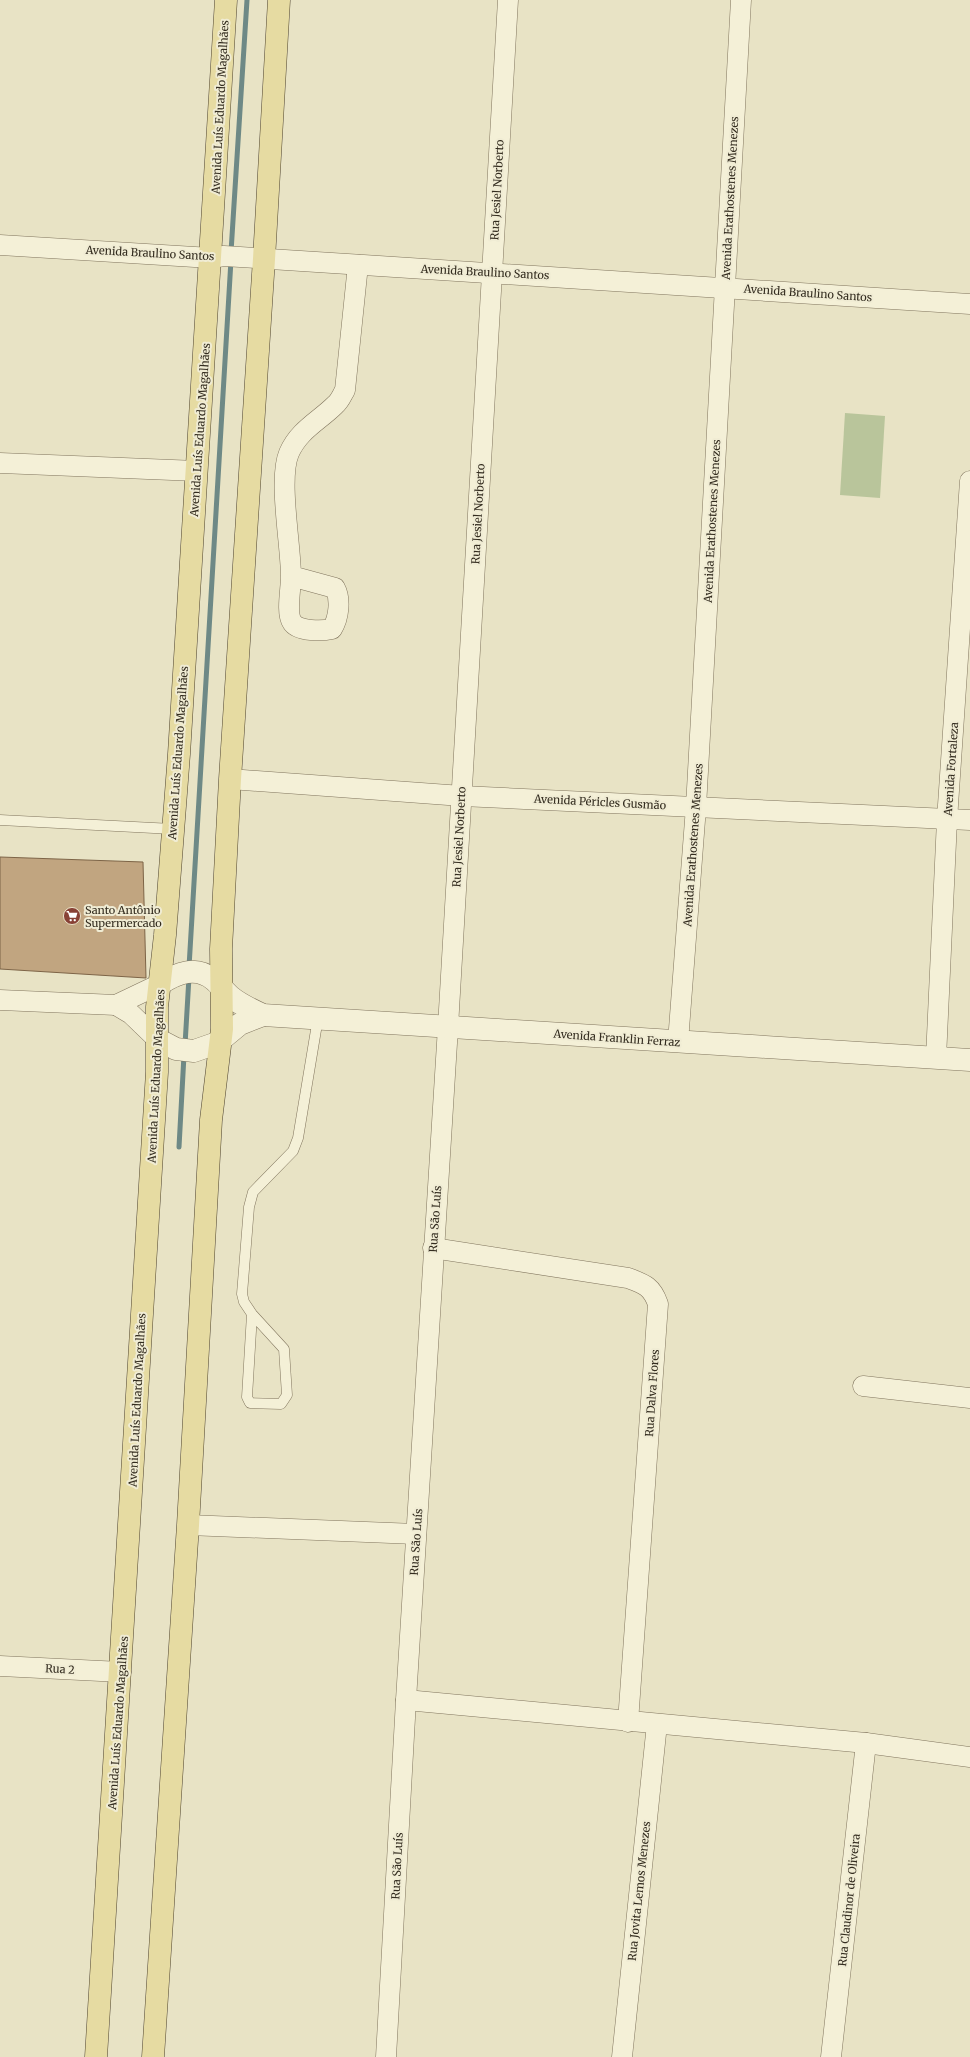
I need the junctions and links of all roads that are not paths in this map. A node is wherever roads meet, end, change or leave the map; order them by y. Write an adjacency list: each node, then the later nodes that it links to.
1 (226, 0): 6 (main road, Avenida Luís Eduardo Magalhães)
2 (279, 0): 7 (main road)
3 (508, 0): 9 (street, Rua Jesiel Norberto)
4 (741, 0): 10 (street, Avenida Erathostenes Menezes)
5 (0, 245): 6 (street, Avenida Braulino Santos)
6 (218, 257): 7 (street, Avenida Braulino Santos); 13 (main road, Avenida Luís Eduardo Magalhães)
7 (257, 258): 8 (street, Avenida Braulino Santos); 16 (main road)
8 (358, 265): 9 (street, Avenida Braulino Santos); 15 (street)
9 (492, 272): 10 (street, Avenida Braulino Santos); 17 (street, Rua Jesiel Norberto)
10 (725, 288): 11 (street, Avenida Braulino Santos); 18 (street, Avenida Erathostenes Menezes)
11 (970, 304)
12 (0, 463): 13 (street)
13 (197, 471): 22 (main road, Avenida Luís Eduardo Magalhães)
14 (970, 481): 20 (street, Avenida Fortaleza)
15 (291, 576)
16 (230, 779): 17 (street, Avenida Péricles Gusmão); 24 (main road)
17 (462, 796): 18 (street, Avenida Péricles Gusmão); 29 (street, Rua Jesiel Norberto)
18 (696, 807): 20 (street, Avenida Péricles Gusmão); 31 (street, Avenida Erathostenes Menezes)
19 (0, 820): 22 (lane)
20 (947, 820): 21 (street, Avenida Péricles Gusmão); 33 (street, Avenida Fortaleza)
21 (970, 820)
22 (173, 829): 23 (main road, Avenida Luís Eduardo Magalhães)
23 (167, 979): 24 (street); 26 (street); 30 (main road, Avenida Luís Eduardo Magalhães)
24 (215, 981): 27 (street); 32 (main road)
25 (0, 1000): 26 (street)
26 (116, 1005): 30 (street)
27 (264, 1015): 28 (street, Avenida Franklin Ferraz); 32 (street)
28 (318, 1018): 29 (street, Avenida Franklin Ferraz); 36 (lane)
29 (448, 1028): 31 (street, Avenida Franklin Ferraz); 35 (street, Rua São Luís)
30 (162, 1042): 32 (street); 42 (main road, Avenida Luís Eduardo Magalhães)
31 (678, 1042): 33 (street, Avenida Franklin Ferraz)
32 (214, 1044): 39 (main road)
33 (936, 1058): 34 (street, Avenida Franklin Ferraz)
34 (970, 1060)
35 (433, 1248): 40 (street, Rua São Luís); 44 (street, Rua Dalva Flores)
36 (252, 1314): 36 (lane)
37 (863, 1386): 38 (street)
38 (970, 1398)
39 (188, 1525): 40 (street); 49 (main road)
40 (416, 1534): 43 (street, Rua São Luís)
41 (0, 1666): 42 (street, Rua 2)
42 (121, 1672): 48 (main road, Avenida Luís Eduardo Magalhães)
43 (406, 1700): 44 (street); 50 (street, Rua São Luís)
44 (628, 1722): 45 (street)
45 (657, 1724): 46 (street); 51 (street, Rua Jovita Lemos Menezes)
46 (866, 1743): 47 (street); 52 (street, Rua Claudinor de Oliveira)
47 (970, 1757)
48 (96, 2057)
49 (153, 2057)
50 (386, 2057)
51 (622, 2057)
52 (831, 2057)

